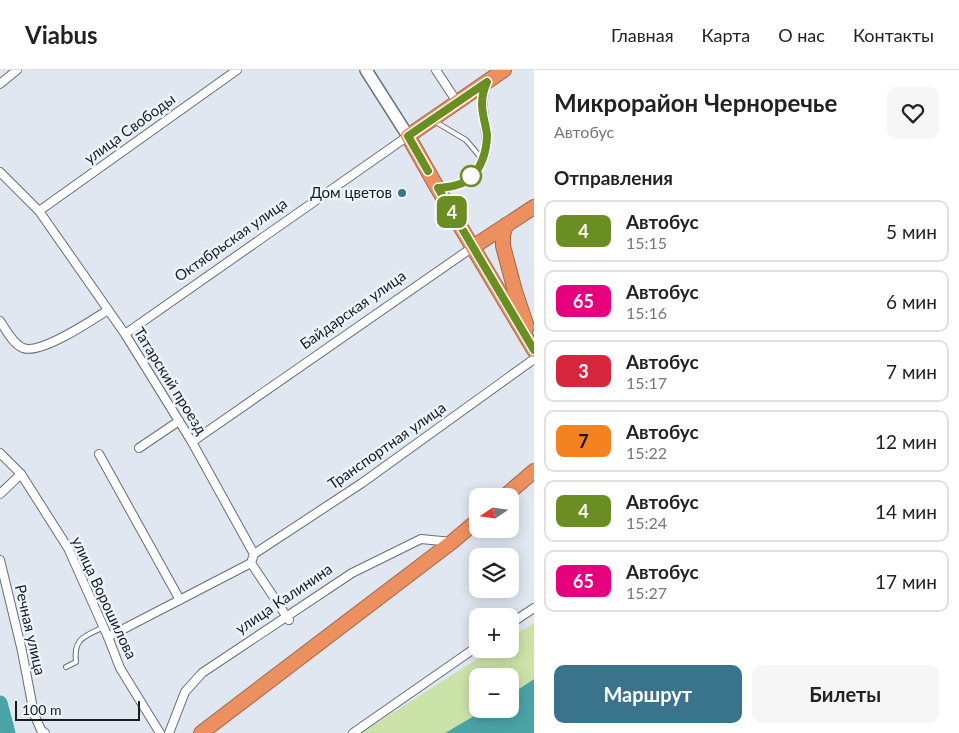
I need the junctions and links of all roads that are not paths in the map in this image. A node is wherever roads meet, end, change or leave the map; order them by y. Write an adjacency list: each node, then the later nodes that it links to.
1 (16, 70): 7 (street)
2 (237, 70): 15 (street, улица Свободы)
3 (366, 70): 10 (main road)
4 (436, 70): 8 (street)
5 (504, 70): 6 (highway, Октябрьская улица)
6 (487, 82): 8 (highway, Октябрьская улица); 11 (street)
7 (0, 84)
8 (457, 102): 9 (highway, Октябрьская улица)
9 (432, 120): 10 (highway, Октябрьская улица); 11 (lane)
10 (408, 136): 13 (highway); 20 (street, Октябрьская улица)
11 (482, 160): 13 (street)
12 (0, 172): 15 (street, Татарский проезд)
13 (438, 188): 17 (highway)
14 (534, 207): 16 (highway, Байдарская улица)
15 (39, 211): 18 (street, Татарский проезд)
16 (506, 225): 17 (highway, Байдарская улица); 21 (highway)
17 (473, 247): 22 (highway); 25 (street, Байдарская улица)
18 (108, 310): 19 (street); 20 (street, Татарский проезд)
19 (0, 321)
20 (125, 334): 24 (street, Татарский проезд)
21 (534, 346)
22 (534, 350)
23 (534, 359): 35 (street, Транспортная улица)
24 (179, 421): 25 (street, Татарский проезд); 26 (street)
25 (192, 442): 35 (street, Татарский проезд)
26 (139, 448)
27 (0, 453): 30 (street)
28 (99, 454): 38 (street)
29 (534, 471): 31 (highway)
30 (21, 474): 32 (street); 42 (street, улица Ворошилова)
31 (515, 488)
32 (0, 494)
33 (469, 528): 34 (highway)
34 (452, 542): 40 (street, улица Калинина); 49 (highway)
35 (254, 554): 37 (street)
36 (0, 560): 46 (street, Речная улица)
37 (251, 563): 38 (street); 40 (street)
38 (180, 600): 43 (street)
39 (534, 608): 41 (street)
40 (288, 618): 48 (street, улица Калинина)
41 (519, 618)
42 (104, 627): 43 (street, улица Ворошилова); 45 (lane)
43 (108, 638): 47 (street, улица Ворошилова)
44 (469, 652): 50 (street)
45 (66, 667)
46 (45, 733)
47 (160, 733)
48 (169, 733)
49 (201, 733)
50 (353, 733)

